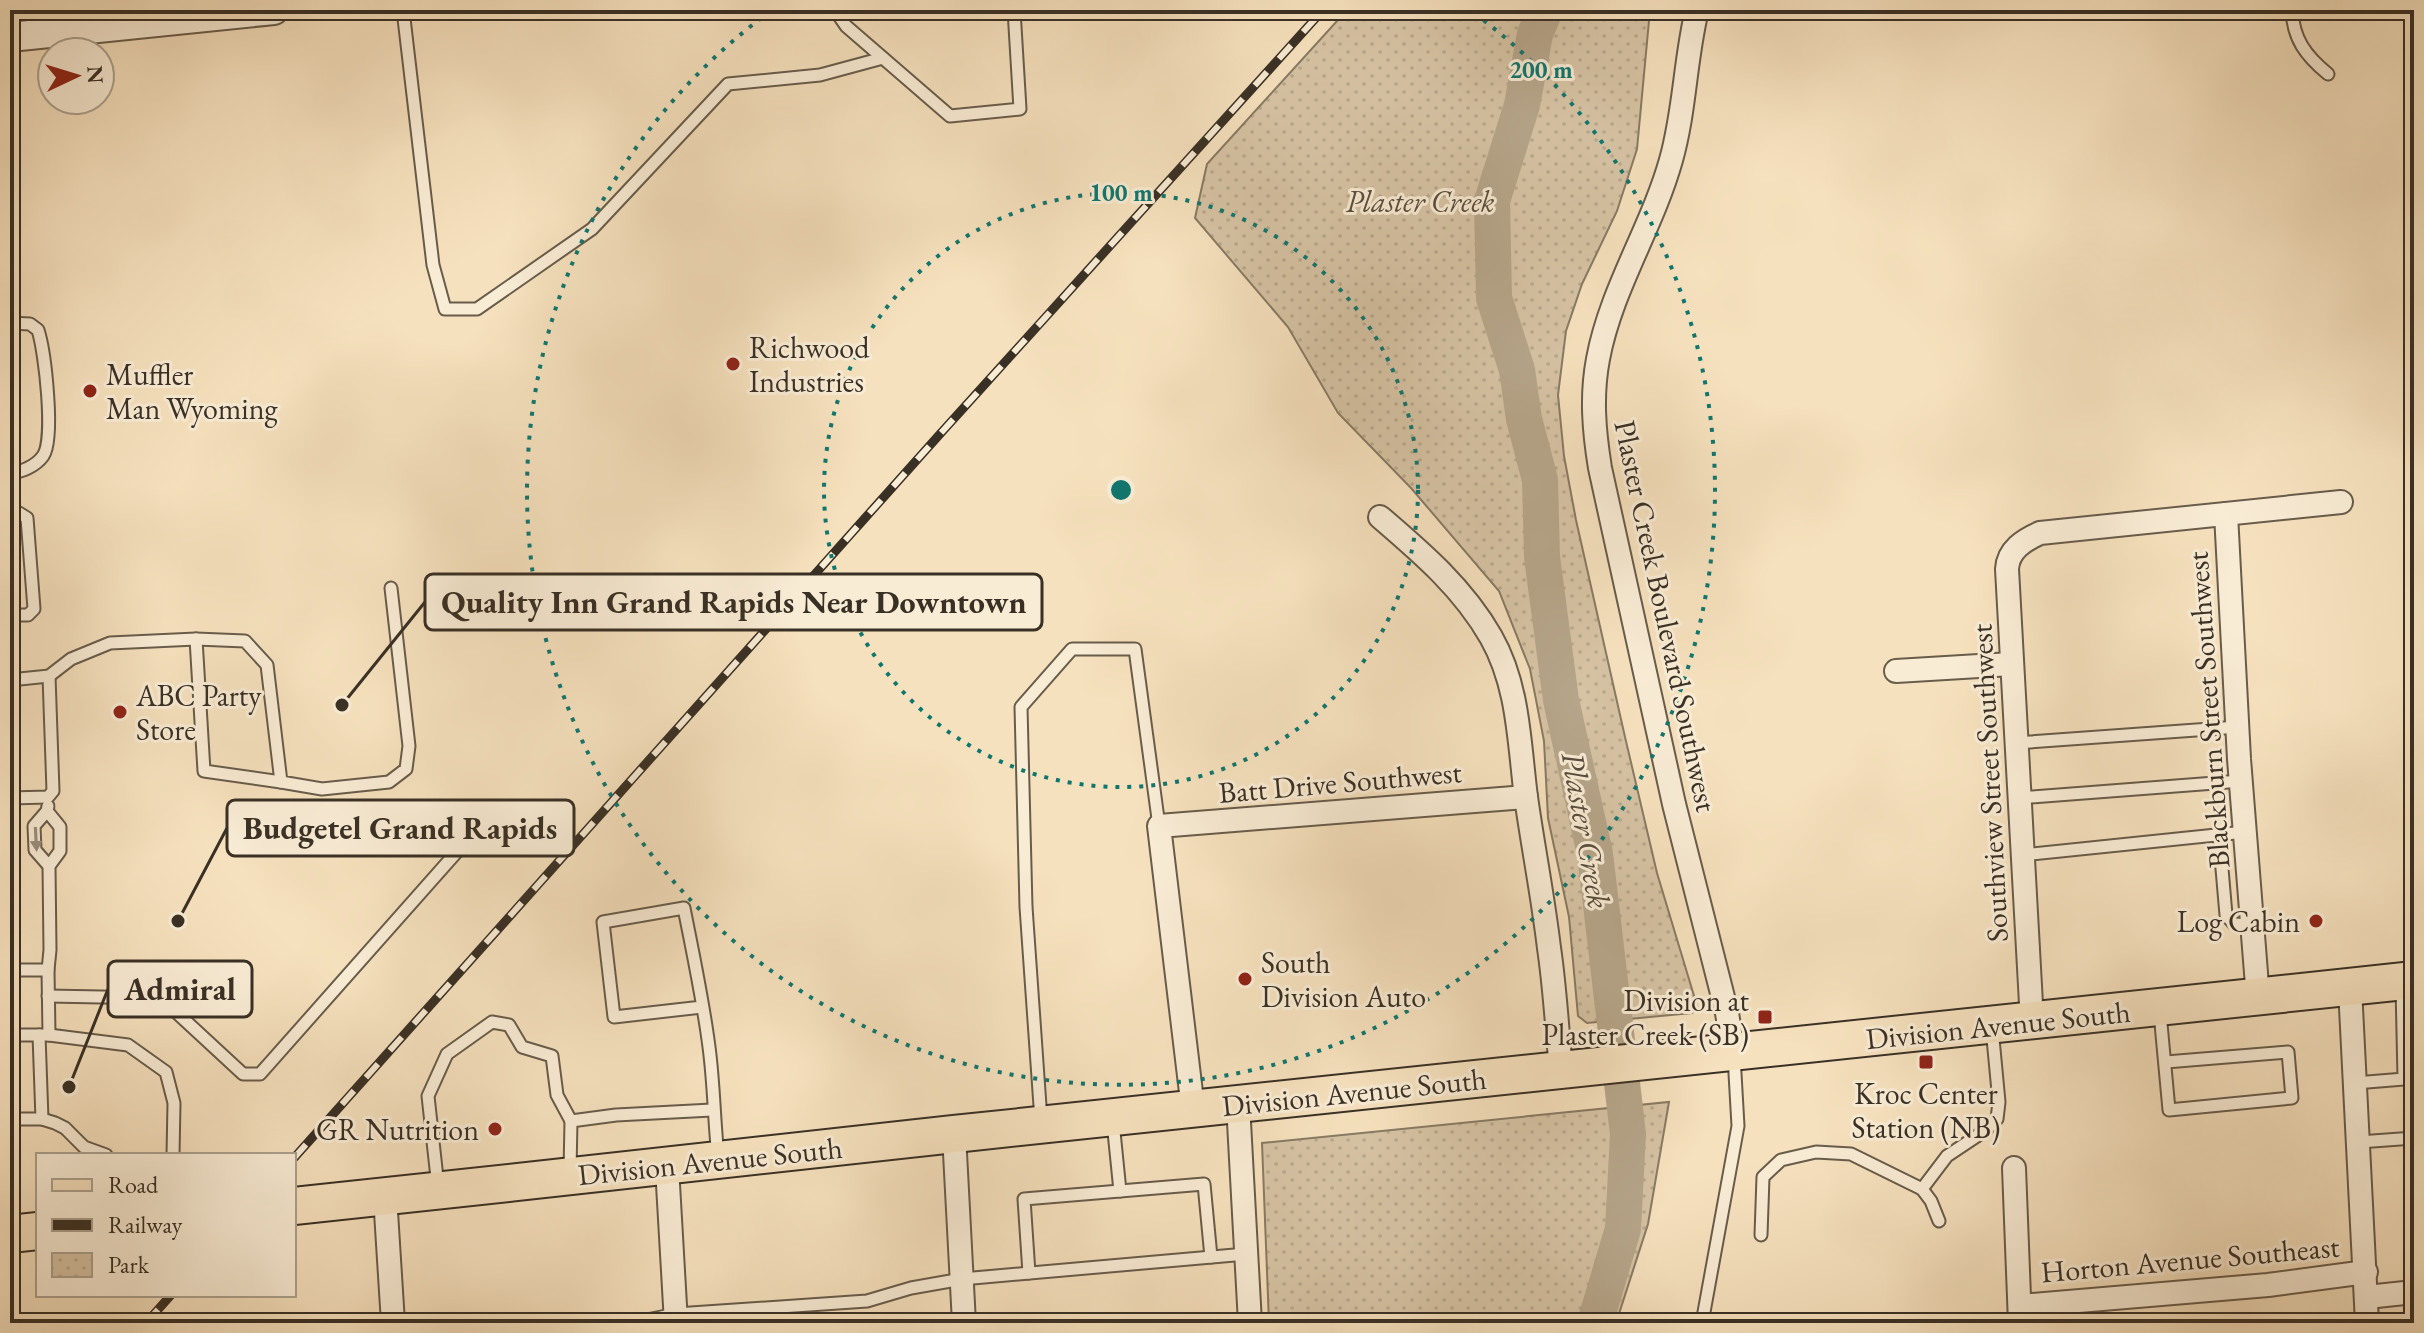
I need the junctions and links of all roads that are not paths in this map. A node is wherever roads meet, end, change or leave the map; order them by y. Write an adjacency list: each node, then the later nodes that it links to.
1 (274, 10): 7 (street)
2 (403, 10): 11 (lane)
3 (835, 10): 11 (lane)
4 (1014, 10): 11 (lane)
5 (1697, 10): 54 (street, Plaster Creek Boulevard Southwest)
6 (2292, 10): 12 (lane)
7 (224, 13): 8 (street)
8 (119, 18): 9 (street)
9 (51, 22): 10 (street)
10 (10, 37)
11 (883, 58)
12 (2328, 74)
13 (10, 323): 14 (lane)
14 (10, 474)
15 (2341, 502): 17 (street)
16 (10, 514): 20 (lane)
17 (2226, 514): 22 (street, Southview Street Southwest); 26 (street, Blackburn Street Southwest)
18 (1380, 517): 31 (street)
19 (391, 588): 29 (lane)
20 (10, 615)
21 (196, 639): 24 (lane); 29 (lane); 29 (lane)
22 (2012, 664): 23 (street); 27 (street, Southview Street Southwest)
23 (1896, 671)
24 (49, 676): 25 (lane); 30 (lane)
25 (10, 680)
26 (2238, 727): 27 (lane); 28 (street, Blackburn Street Southwest)
27 (2015, 743): 33 (street, Southview Street Southwest)
28 (2241, 781): 33 (lane); 36 (street, Blackburn Street Southwest)
29 (281, 782)
30 (48, 797): 32 (lane); 34 (lane)
31 (1526, 797): 35 (street, Batt Drive Southwest); 56 (street)
32 (10, 798)
33 (2019, 798): 39 (street, Southview Street Southwest)
34 (47, 811): 40 (lane); 40 (lane, one-way to 40)
35 (1159, 826): 59 (street); 65 (lane)
36 (2245, 832): 37 (lane); 41 (street, Blackburn Street Southwest)
37 (2219, 834): 39 (lane); 41 (lane)
38 (470, 837): 46 (lane)
39 (2022, 855): 50 (street, Southview Street Southwest)
40 (49, 866): 43 (lane)
41 (2251, 925): 47 (street, Blackburn Street Southwest)
42 (10, 970): 43 (lane)
43 (48, 970): 46 (lane)
44 (2408, 981): 45 (main road, Division Avenue South); 57 (lane)
45 (2350, 988): 47 (main road, Division Avenue South); 57 (street)
46 (48, 996): 53 (lane)
47 (2258, 998): 49 (main road, Division Avenue South)
48 (702, 1007): 48 (lane); 60 (lane)
49 (2159, 1009): 50 (main road, Division Avenue South); 55 (lane)
50 (2032, 1022): 51 (main road, Division Avenue South)
51 (1991, 1026): 54 (main road, Division Avenue South); 76 (lane)
52 (10, 1035): 53 (lane)
53 (44, 1035): 63 (lane); 70 (lane)
54 (1718, 1053): 56 (main road, Division Avenue South); 97 (lane)
55 (2166, 1062): 55 (lane)
56 (1576, 1068): 58 (main road, Division Avenue South)
57 (2355, 1083): 68 (street)
58 (1238, 1104): 59 (main road, Division Avenue South); 84 (street)
59 (1193, 1109): 61 (main road, Division Avenue South)
60 (712, 1110): 64 (lane); 71 (lane)
61 (1112, 1118): 65 (main road, Division Avenue South); 77 (lane)
62 (10, 1119): 63 (lane)
63 (42, 1119): 69 (lane)
64 (571, 1121): 74 (lane); 75 (lane)
65 (1042, 1125): 66 (main road, Division Avenue South)
66 (954, 1134): 71 (main road, Division Avenue South); 88 (street)
67 (2414, 1138): 68 (lane)
68 (2359, 1142): 86 (street)
69 (100, 1153)
70 (173, 1153)
71 (719, 1162): 72 (main road, Division Avenue South)
72 (667, 1167): 74 (main road, Division Avenue South); 92 (street)
73 (2014, 1168): 91 (street)
74 (569, 1176): 75 (main road, Division Avenue South)
75 (438, 1189): 78 (main road, Division Avenue South)
76 (1922, 1189): 80 (lane); 83 (lane)
77 (1120, 1191): 85 (lane); 87 (lane)
78 (385, 1196): 79 (main road, Division Avenue South); 93 (street)
79 (296, 1206)
80 (1939, 1221)
81 (36, 1231): 82 (main road)
82 (10, 1234)
83 (1761, 1235)
84 (1246, 1254): 85 (lane); 96 (street)
85 (1211, 1257): 87 (lane)
86 (2366, 1272): 90 (street); 91 (street, Horton Avenue Southeast)
87 (1029, 1273): 88 (lane)
88 (962, 1279): 92 (lane); 95 (street)
89 (2414, 1292): 90 (street, Horton Avenue Southeast)
90 (2367, 1297): 98 (street)
91 (2020, 1314)
92 (676, 1318): 94 (lane)
93 (393, 1323)
94 (632, 1323)
95 (964, 1323)
96 (1250, 1323)
97 (1702, 1323)
98 (2367, 1323)

